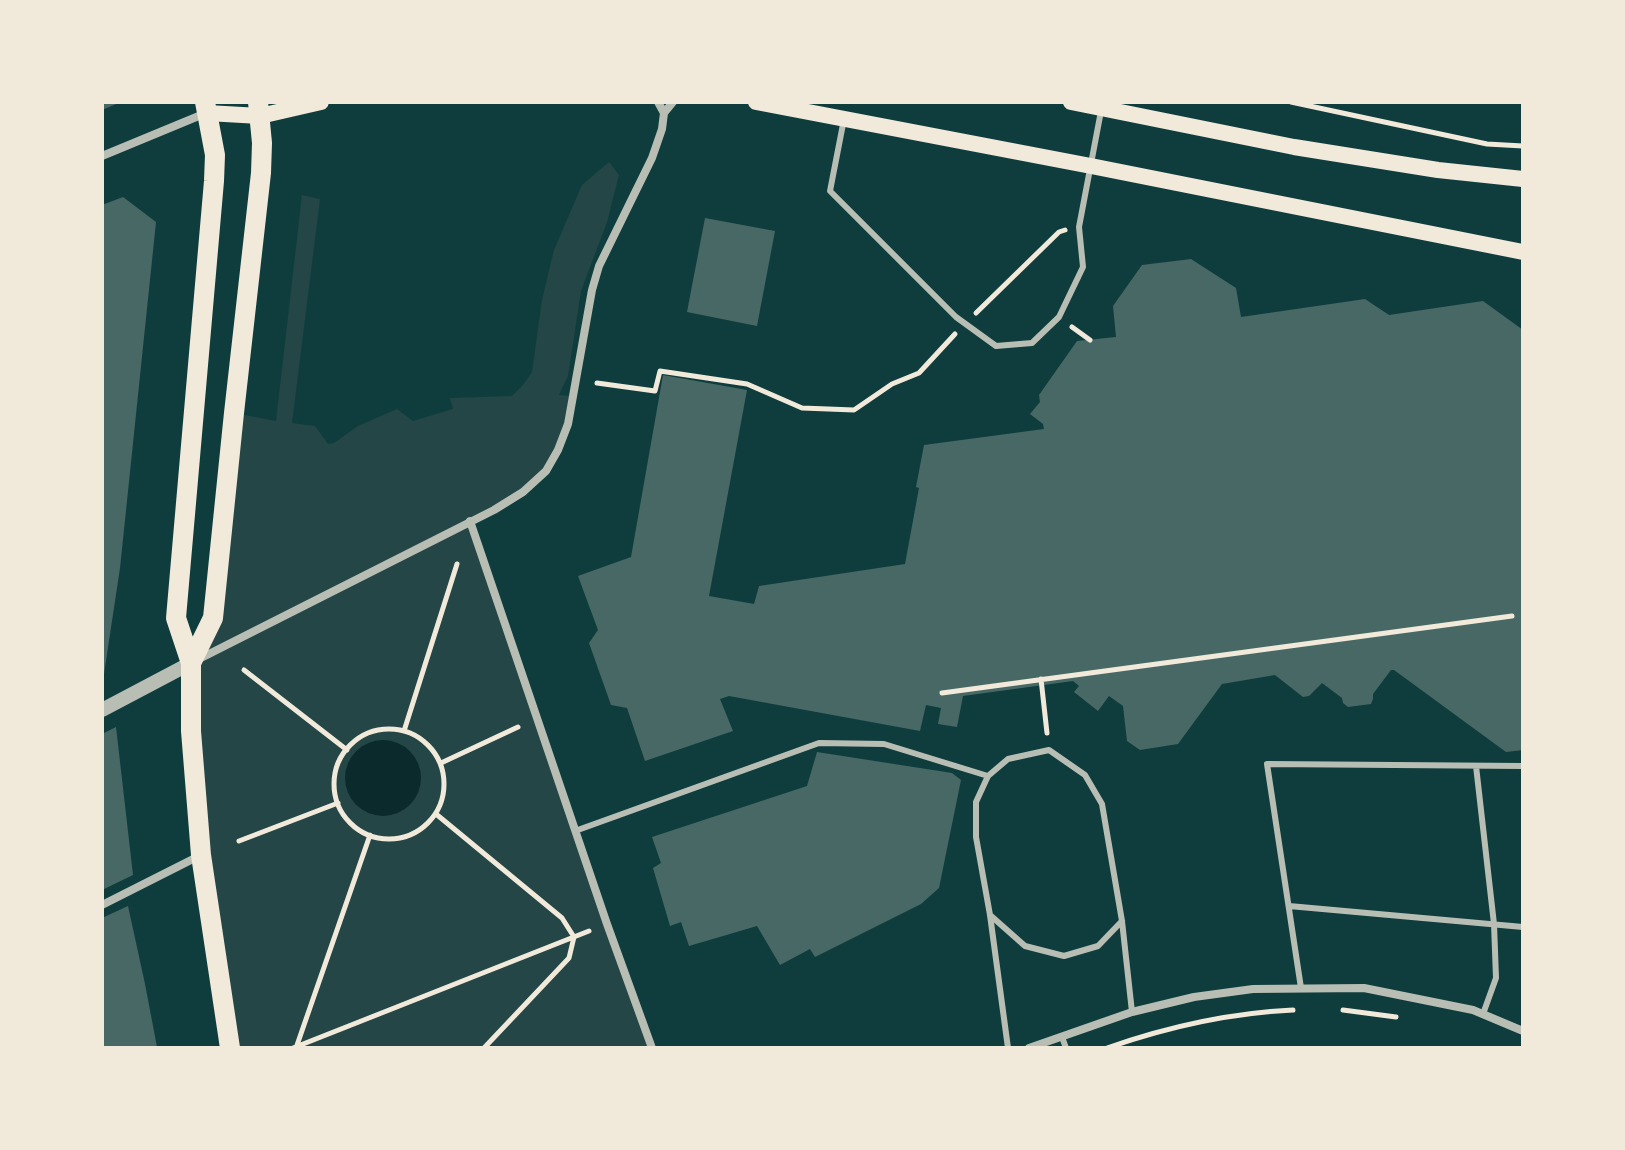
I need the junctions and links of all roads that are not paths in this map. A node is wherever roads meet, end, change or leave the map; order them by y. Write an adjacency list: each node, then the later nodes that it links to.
1 (321, 102): 8 (main road)
2 (658, 102): 9 (street)
3 (673, 102): 9 (street)
4 (756, 102): 10 (main road)
5 (1071, 102): 6 (main road)
6 (1102, 105): 12 (lane); 13 (main road)
7 (209, 106): 8 (main road); 11 (street); 16 (main road)
8 (259, 109): 16 (main road)
9 (664, 113): 15 (street)
10 (844, 119): 12 (main road); 12 (lane)
11 (102, 156)
12 (1091, 166): 14 (main road)
13 (1523, 179)
14 (1523, 252)
15 (470, 521): 16 (street); 21 (street)
16 (191, 663): 17 (street); 22 (main road)
17 (102, 710)
18 (1476, 766): 19 (lane); 24 (lane); 27 (lane)
19 (1523, 766)
20 (988, 776): 21 (lane); 25 (lane); 26 (lane)
21 (575, 831): 35 (street)
22 (201, 855): 23 (street); 34 (main road)
23 (102, 905)
24 (1289, 906): 27 (lane); 29 (lane)
25 (990, 915): 26 (lane); 36 (lane)
26 (1122, 921): 30 (lane)
27 (1494, 924): 28 (lane); 31 (lane)
28 (1523, 927)
29 (1301, 988): 30 (street); 31 (street)
30 (1132, 1012): 33 (street)
31 (1483, 1014): 32 (street)
32 (1523, 1031)
33 (1062, 1037): 37 (street); 38 (lane)
34 (230, 1048)
35 (652, 1048)
36 (1008, 1048)
37 (1029, 1048)
38 (1066, 1048)

